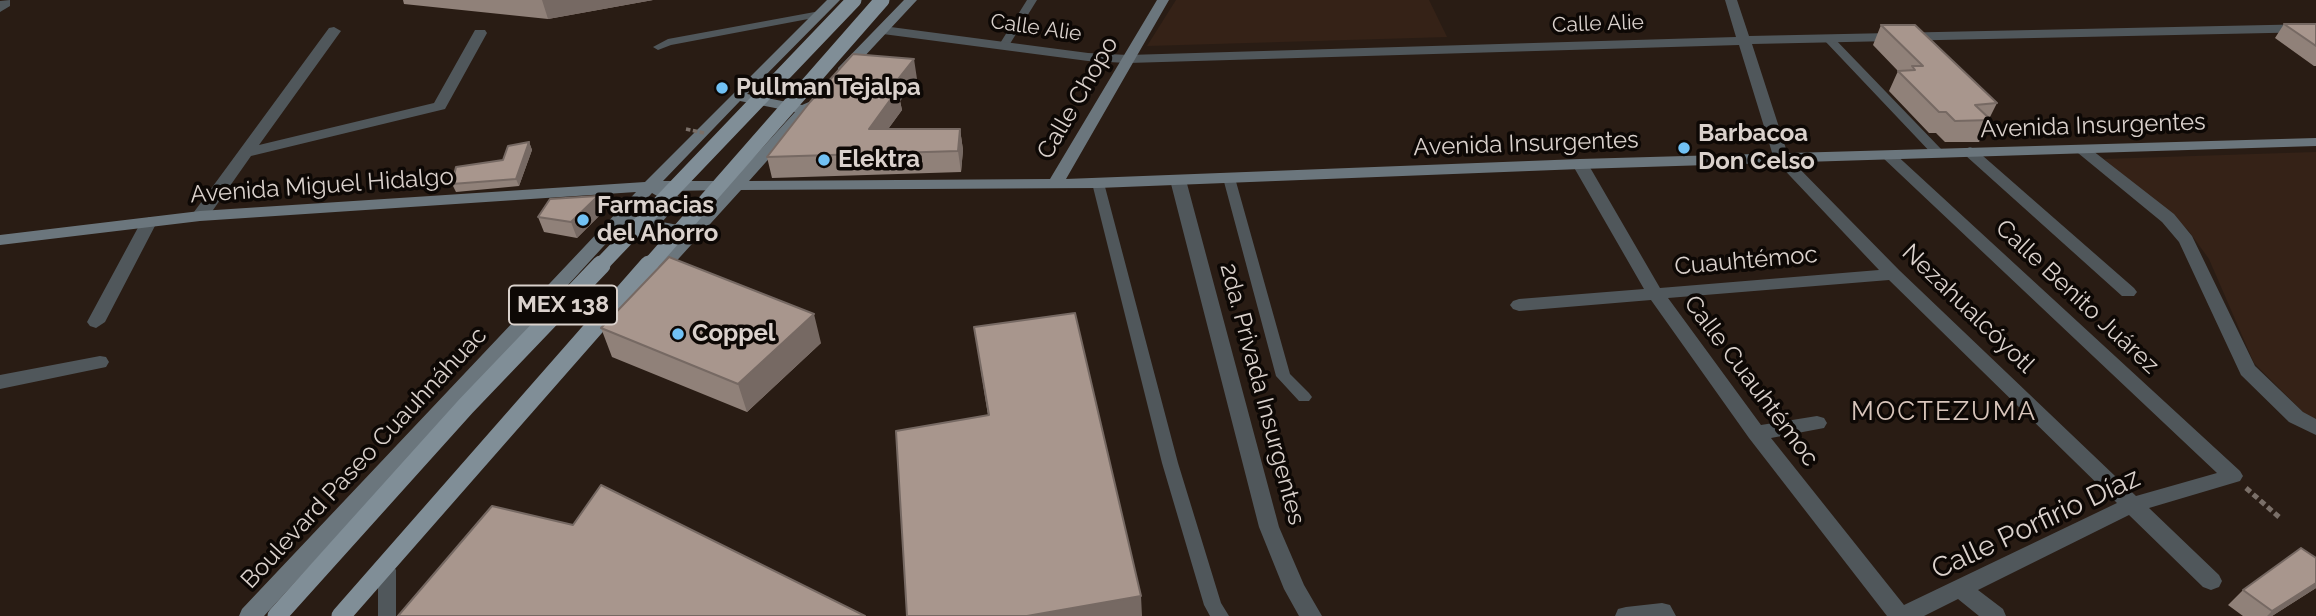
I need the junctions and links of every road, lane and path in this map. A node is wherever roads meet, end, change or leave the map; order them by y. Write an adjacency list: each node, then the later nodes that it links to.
1 (834, 0): 8 (street, Boulevard Paseo Cuauhnáhuac / MEX 138)
2 (855, 0): 58 (main road, Boulevard Paseo Cuauhnáhuac / MEX 138, bridge)
3 (882, 0): 59 (main road, MEX 138, bridge)
4 (911, 0): 10 (street)
5 (1032, 0): 15 (lane)
6 (1163, 0): 17 (street, Calle Chopo)
7 (1731, 0): 14 (street)
8 (820, 14): 16 (lane); 19 (street, Boulevard Paseo Cuauhnáhuac / MEX 138)
9 (2316, 28): 13 (street, Calle Alie)
10 (884, 30): 15 (street, Calle Alie); 18 (street)
11 (334, 31): 22 (street)
12 (480, 33): 22 (street)
13 (1829, 39): 14 (street, Calle Alie); 24 (lane)
14 (1742, 40): 17 (street, Calle Alie); 26 (street)
15 (1004, 45): 17 (street, Calle Alie)
16 (658, 47)
17 (1128, 59): 32 (street, Calle Chopo)
18 (835, 80)
19 (737, 97): 31 (street, MEX 138); 33 (street, Boulevard Paseo Cuauhnáhuac / MEX 138)
20 (2316, 142): 21 (street, Avenida Insurgentes)
21 (2083, 150): 23 (street, Avenida Insurgentes); 49 (street)
22 (248, 152): 34 (street)
23 (1970, 152): 24 (street, Avenida Insurgentes); 41 (street)
24 (1938, 153): 25 (street, Avenida Insurgentes)
25 (1887, 154): 26 (street, Avenida Insurgentes); 51 (street, Calle Benito Juárez)
26 (1782, 159): 27 (street, Avenida Insurgentes); 40 (street, Nezahualcóyotl)
27 (1580, 164): 28 (street, Avenida Insurgentes); 42 (street, Calle Cuauhtémoc)
28 (1229, 178): 29 (street, Avenida Insurgentes); 47 (lane)
29 (1178, 180): 30 (street, Avenida Insurgentes); 63 (street, 2da. Privada Insurgentes)
30 (1098, 183): 32 (street, Avenida Insurgentes); 62 (lane)
31 (738, 184): 32 (street, Avenida Insurgentes); 33 (street, Avenida Miguel Hidalgo); 38 (street, MEX 138)
32 (1055, 184)
33 (649, 186): 34 (street, Avenida Miguel Hidalgo); 35 (street, Boulevard Paseo Cuauhnáhuac / MEX 138); 37 (street)
34 (200, 216): 36 (street, Avenida Miguel Hidalgo)
35 (620, 218): 37 (street); 57 (street, Boulevard Paseo Cuauhnáhuac / MEX 138)
36 (149, 222): 39 (street, Avenida Miguel Hidalgo); 44 (street)
37 (651, 224): 38 (street)
38 (692, 233): 54 (street, MEX 138)
39 (0, 240)
40 (1893, 274): 42 (street, Cuauhtémoc); 52 (street, Nezahualcóyotl)
41 (2128, 292)
42 (1655, 293): 43 (street, Cuauhtémoc); 50 (street, Calle Cuauhtémoc)
43 (1519, 306)
44 (96, 322)
45 (100, 362): 46 (street)
46 (0, 382)
47 (1304, 397)
48 (1817, 423): 50 (street)
49 (2316, 428)
50 (1756, 432): 66 (street, Calle Cuauhtémoc)
51 (2234, 477): 52 (street, Calle Porfirio Díaz); 53 (path)
52 (2132, 505): 55 (street, Nezahualcóyotl); 56 (street, Calle Porfirio Díaz)
53 (2279, 517)
54 (387, 570): 60 (street, MEX 138); 61 (lane)
55 (2211, 581)
56 (1962, 590): 66 (street, Calle Porfirio Díaz); 67 (street)
57 (250, 616)
58 (277, 616)
59 (341, 616)
60 (347, 616)
61 (387, 616)
62 (1220, 616)
63 (1311, 616)
64 (1626, 616): 65 (street)
65 (1665, 616)
66 (1902, 616)
67 (1995, 616)

